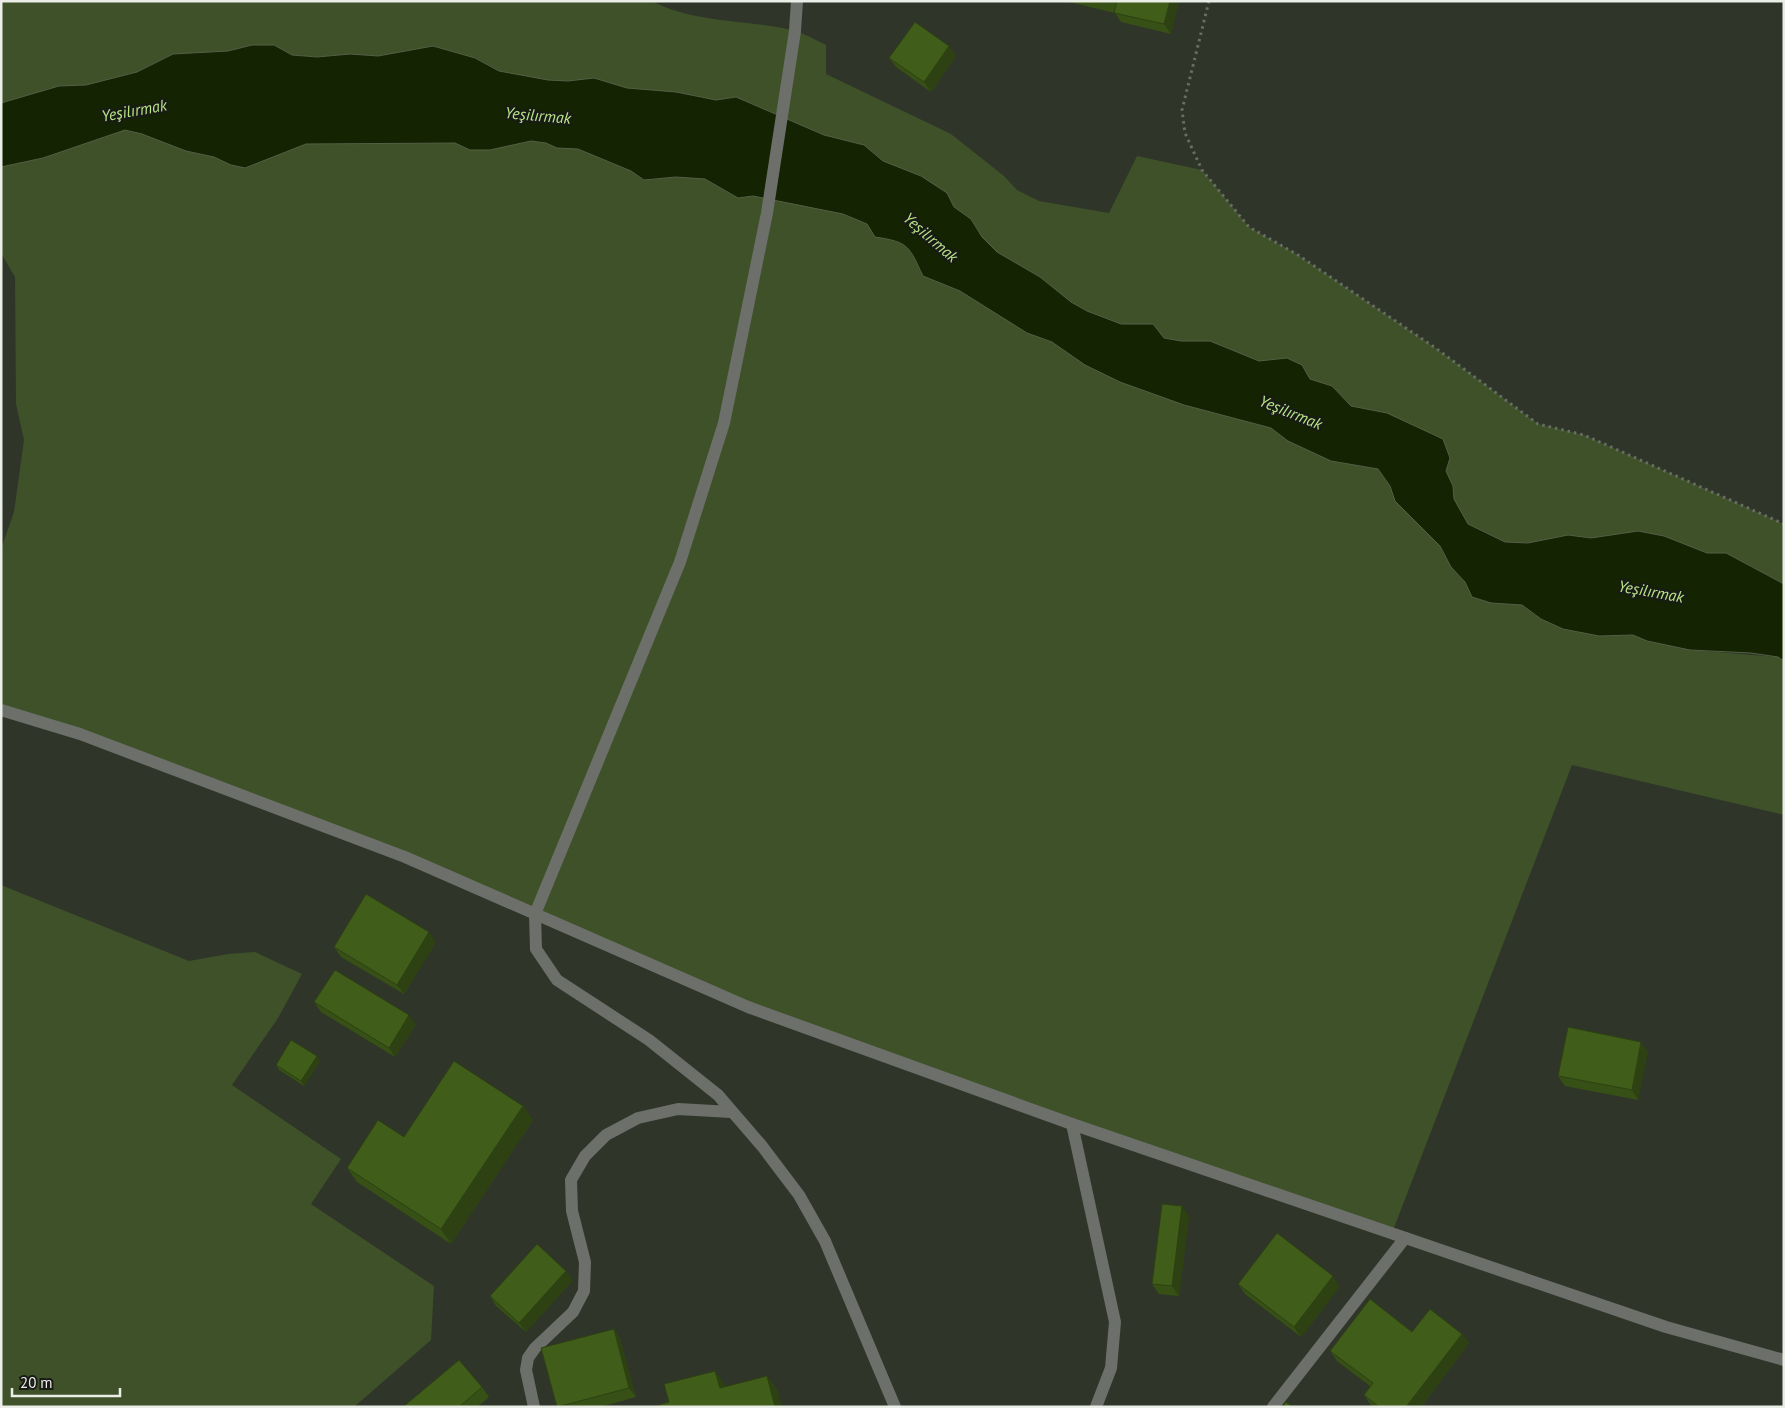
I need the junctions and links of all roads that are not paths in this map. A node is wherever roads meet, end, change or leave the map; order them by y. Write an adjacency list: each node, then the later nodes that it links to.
1 (796, 1): 3 (street)
2 (1, 710): 3 (street)
3 (535, 914): 4 (street); 5 (street)
4 (731, 1112): 8 (street); 9 (street)
5 (1072, 1124): 6 (street); 10 (street)
6 (1404, 1238): 7 (street); 11 (street)
7 (1784, 1360)
8 (534, 1407)
9 (895, 1407)
10 (1096, 1407)
11 (1274, 1407)

